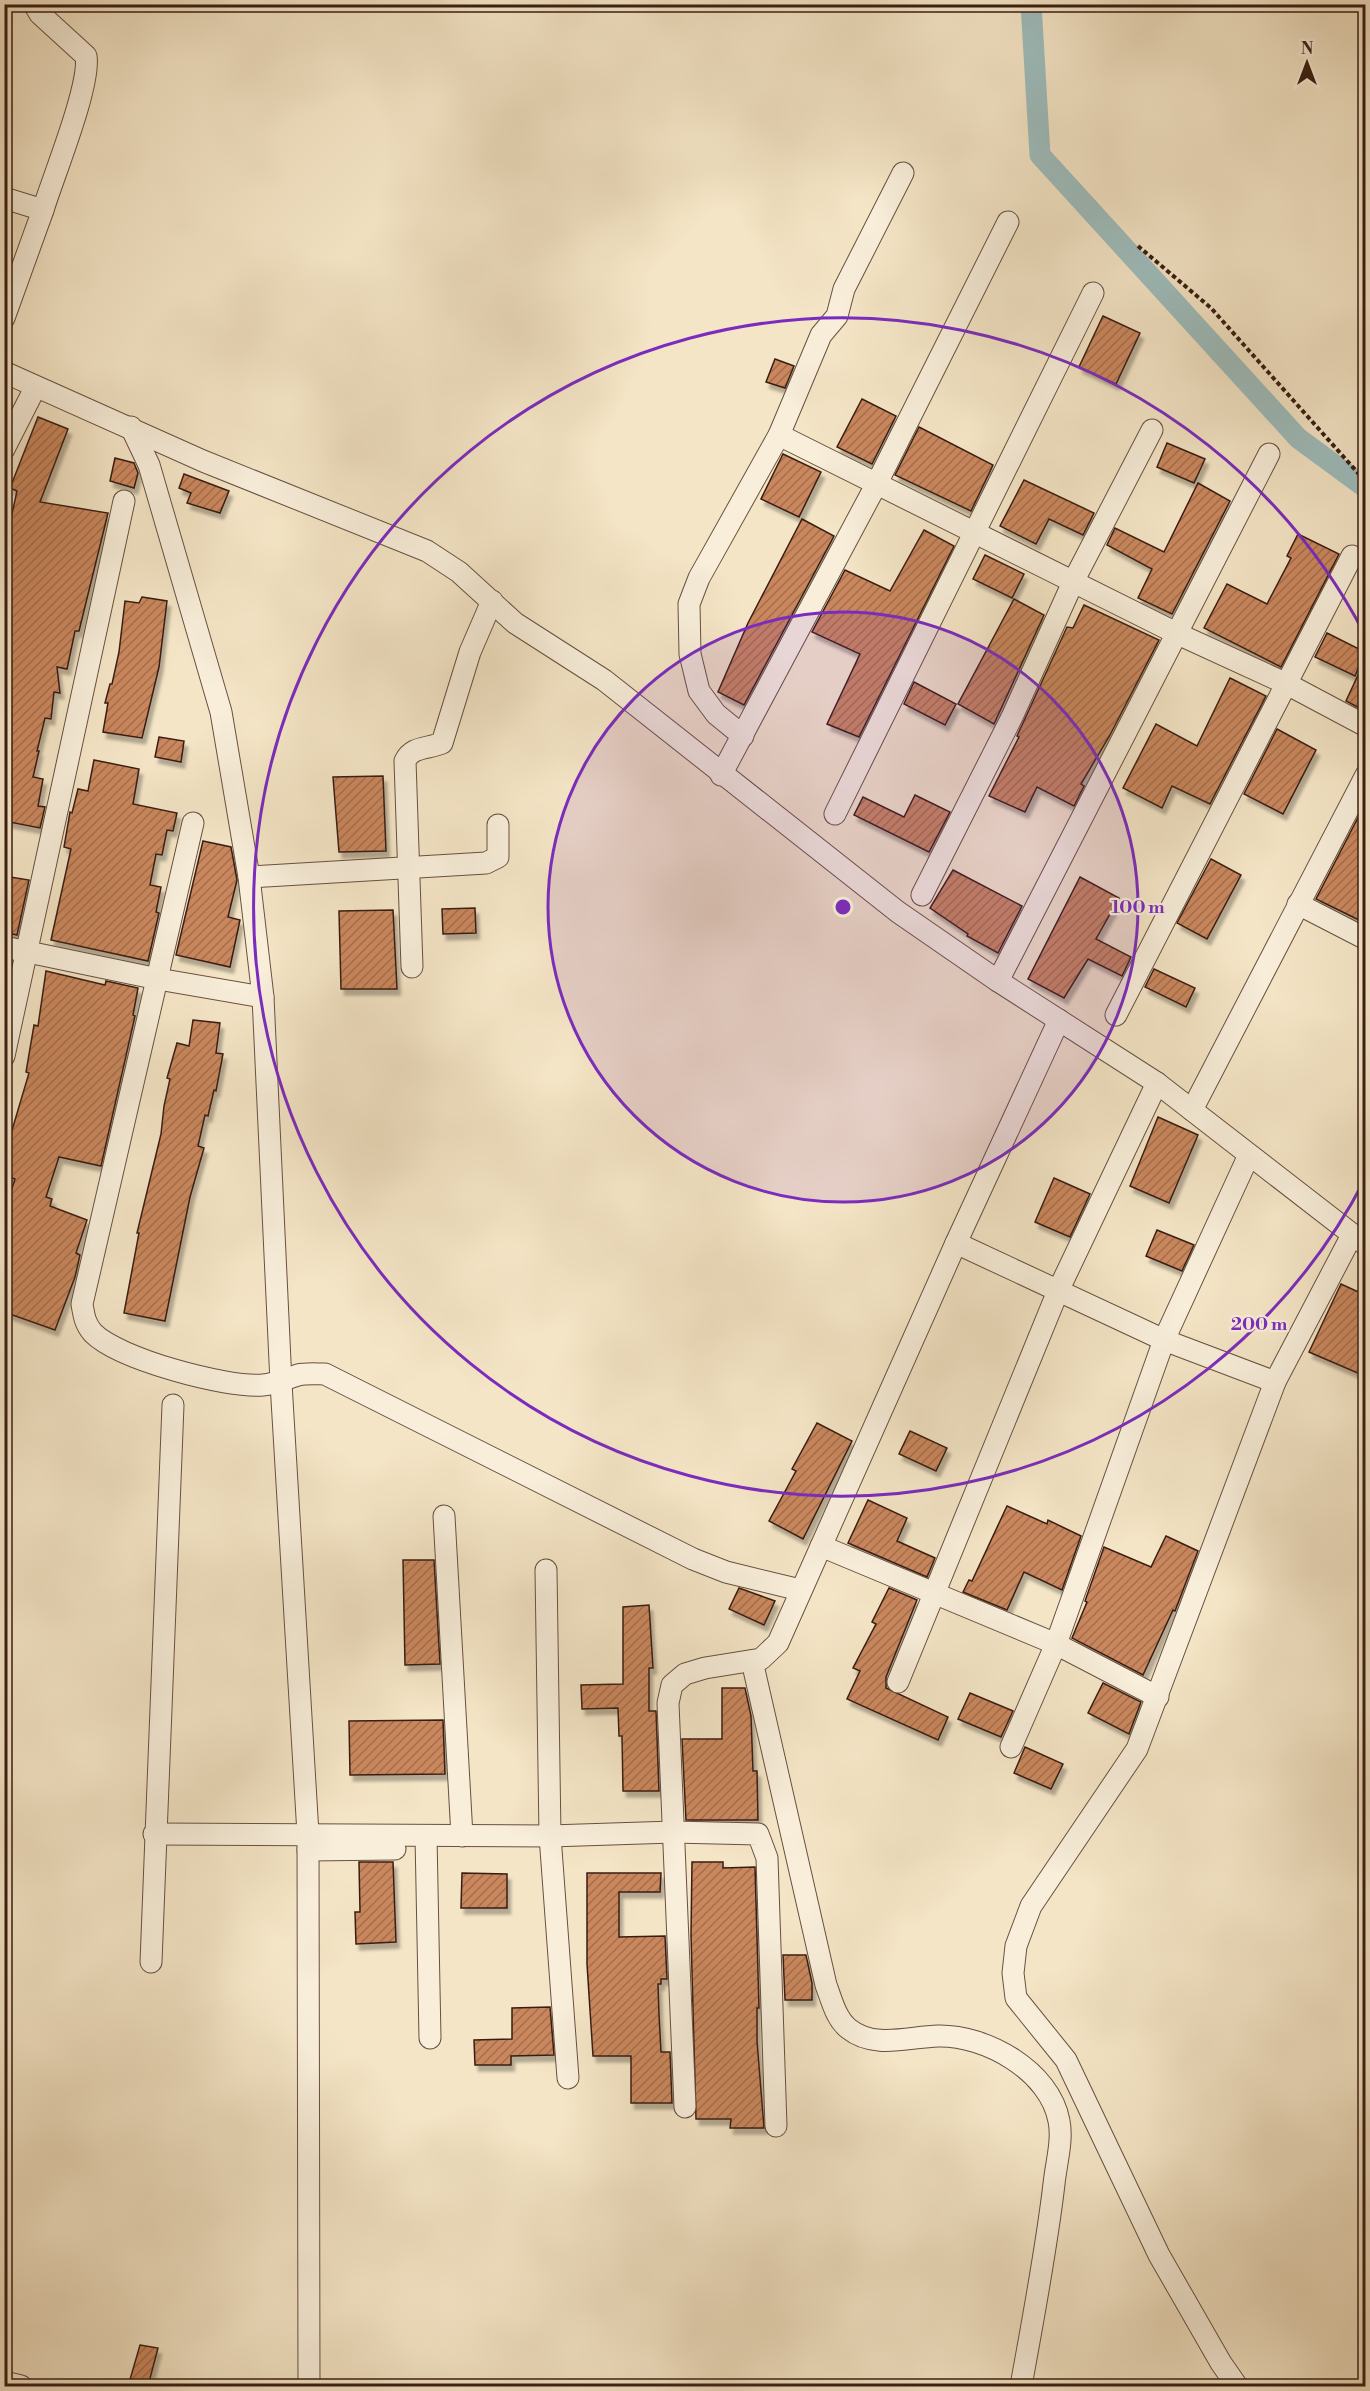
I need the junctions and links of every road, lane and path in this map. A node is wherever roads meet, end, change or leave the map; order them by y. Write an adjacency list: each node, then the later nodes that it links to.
1 (34, 4): 4 (street)
2 (903, 173): 13 (street)
3 (4, 198): 4 (street)
4 (43, 210): 8 (street)
5 (1008, 222): 17 (street)
6 (1138, 246): 16 (path)
7 (1093, 293): 19 (street)
8 (4, 318)
9 (4, 372): 10 (street)
10 (35, 388): 11 (street); 14 (street)
11 (131, 427): 22 (street); 33 (street)
12 (1152, 430): 21 (street)
13 (779, 435): 17 (street); 26 (street)
14 (4, 449)
15 (1269, 454): 23 (street)
16 (1365, 482)
17 (876, 485): 19 (street); 26 (street)
18 (124, 501): 38 (street)
19 (972, 532): 21 (street); 29 (street)
20 (1352, 556): 24 (street)
21 (1074, 580): 23 (street); 34 (street)
22 (492, 601): 27 (street); 32 (street)
23 (1178, 634): 24 (street); 41 (street)
24 (1287, 684): 25 (street); 43 (street)
25 (1365, 726)
26 (743, 736): 27 (street)
27 (721, 775): 41 (street)
28 (1365, 775): 35 (street)
29 (835, 814)
30 (193, 823): 40 (street)
31 (498, 825): 32 (street)
32 (406, 866): 33 (street); 39 (street)
33 (249, 877): 42 (street)
34 (922, 895)
35 (1298, 904): 36 (street); 47 (street)
36 (1365, 939)
37 (4, 946): 38 (street)
38 (28, 951): 40 (street); 45 (street)
39 (412, 967)
40 (159, 979): 42 (street); 54 (street)
41 (998, 981): 44 (street)
42 (263, 997): 54 (street)
43 (1116, 1015)
44 (1059, 1020): 46 (street); 50 (street)
45 (4, 1056)
46 (1157, 1083): 47 (street); 51 (street)
47 (1192, 1110): 48 (street)
48 (1249, 1155): 49 (street); 52 (street)
49 (1359, 1240): 53 (street)
50 (956, 1243): 51 (street); 57 (street)
51 (1058, 1291): 52 (street); 60 (street)
52 (1164, 1340): 53 (street); 61 (street)
53 (1275, 1382): 64 (street)
54 (281, 1383): 59 (street); 69 (street)
55 (173, 1405): 66 (street)
56 (444, 1516): 67 (street)
57 (821, 1546): 59 (street); 60 (street)
58 (546, 1570): 70 (street)
59 (800, 1590): 62 (street)
60 (933, 1593): 61 (street); 63 (street)
61 (1056, 1644): 64 (street); 65 (street)
62 (752, 1661): 68 (street); 80 (street)
63 (898, 1682)
64 (1158, 1697): 81 (street)
65 (1011, 1747)
66 (154, 1834): 69 (street); 72 (street)
67 (462, 1836): 70 (street); 71 (street)
68 (674, 1838): 70 (street); 75 (street); 76 (street)
69 (308, 1842): 71 (street); 79 (street)
70 (551, 1842): 71 (street); 74 (street)
71 (426, 1843): 73 (street)
72 (151, 1962)
73 (430, 2038)
74 (568, 2078)
75 (685, 2108)
76 (776, 2126)
77 (4, 2382): 78 (street)
78 (21, 2386)
79 (309, 2386)
80 (1021, 2386)
81 (1237, 2386)

